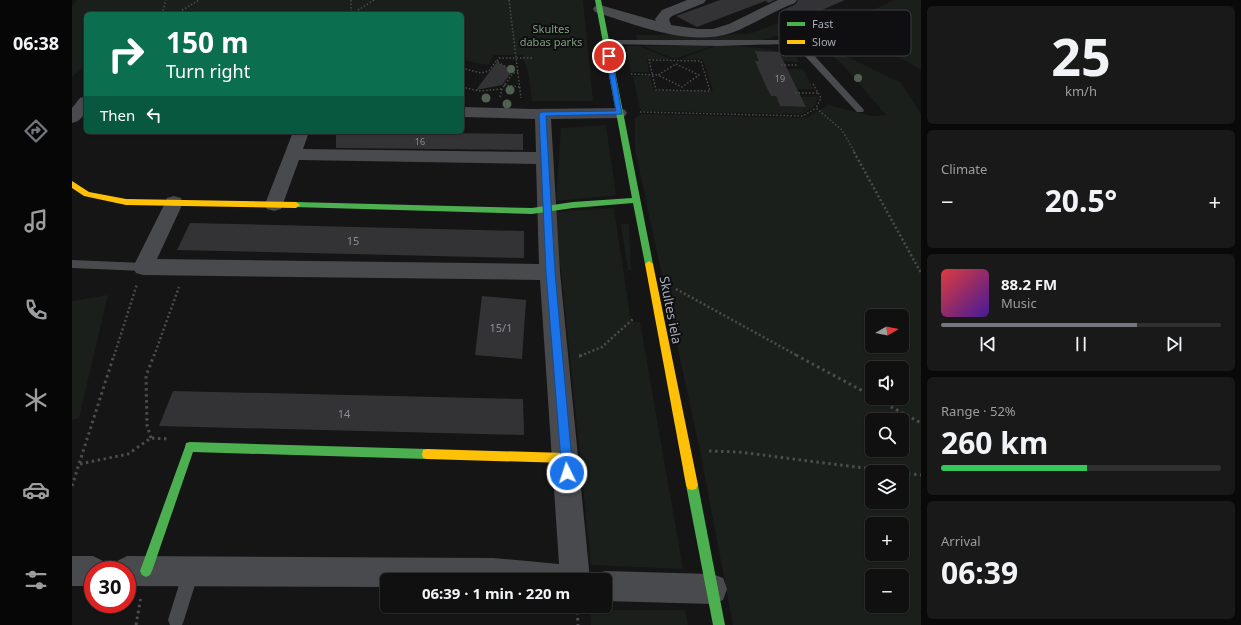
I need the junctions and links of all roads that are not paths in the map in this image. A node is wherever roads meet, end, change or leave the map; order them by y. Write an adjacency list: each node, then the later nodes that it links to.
1 (699, 0): 4 (street)
2 (790, 0): 4 (street)
3 (599, 4): 4 (street); 5 (street, Skultes iela)
4 (665, 26)
5 (606, 42): 6 (lane); 11 (street, Skultes iela)
6 (779, 42)
7 (810, 56): 9 (lane)
8 (84, 105): 13 (street)
9 (860, 110)
10 (464, 112): 12 (street)
11 (619, 113): 12 (street); 18 (street, Skultes iela)
12 (532, 114): 16 (street)
13 (72, 118)
14 (300, 134): 15 (street)
15 (293, 154): 16 (street); 20 (street)
16 (544, 158): 21 (street)
17 (72, 184): 19 (street)
18 (636, 200): 21 (street); 33 (street, Skultes iela)
19 (174, 203): 20 (street); 23 (street)
20 (274, 204): 21 (street)
21 (547, 209): 24 (street)
22 (72, 264): 23 (lane)
23 (143, 267): 24 (street)
24 (550, 272): 25 (street)
25 (566, 458): 28 (street); 31 (street)
26 (72, 571): 27 (street)
27 (84, 571)
28 (137, 571): 29 (street)
29 (191, 572): 30 (street); 34 (lane)
30 (493, 573)
31 (574, 573)
32 (612, 586): 33 (street)
33 (712, 589): 35 (street, Skultes iela)
34 (176, 620)
35 (719, 625)

